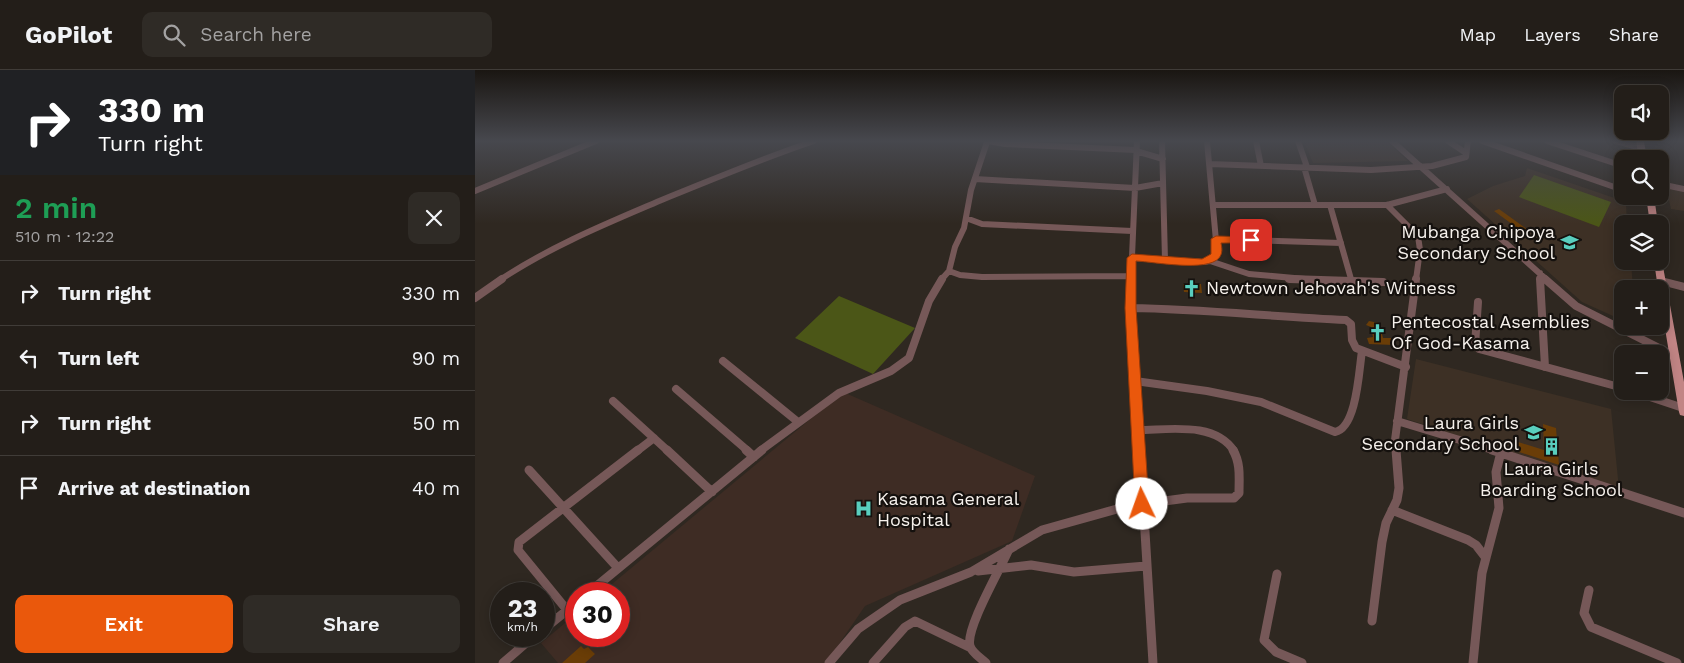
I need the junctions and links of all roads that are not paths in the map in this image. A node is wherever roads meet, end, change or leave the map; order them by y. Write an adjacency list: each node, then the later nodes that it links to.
1 (529, 169): 19 (street)
2 (739, 169): 40 (street)
3 (979, 169): 12 (street)
4 (1136, 169): 16 (street)
5 (1163, 169): 13 (street)
6 (1210, 169): 21 (street)
7 (1306, 169): 22 (street)
8 (1342, 169): 9 (street)
9 (1387, 169)
10 (1423, 169): 17 (street)
11 (1562, 169): 15 (street)
12 (975, 179): 16 (street); 24 (street)
13 (1163, 184): 16 (street); 31 (street)
14 (1669, 186): 18 (street)
15 (1614, 187)
16 (1135, 188): 27 (street)
17 (1447, 189): 23 (street); 33 (street)
18 (1684, 189)
19 (475, 191)
20 (1329, 204): 22 (street); 23 (street); 29 (street)
21 (1214, 205): 22 (street); 28 (street)
22 (1315, 205)
23 (1387, 205): 47 (street)
24 (966, 218): 25 (street); 26 (street)
25 (982, 224): 26 (street); 27 (street)
26 (963, 228): 34 (street)
27 (1132, 231): 30 (street)
28 (1216, 239): 29 (street); 32 (street)
29 (1341, 243): 36 (street)
30 (1132, 258): 31 (street); 35 (street)
31 (1165, 260): 32 (street)
32 (1210, 261): 36 (street)
33 (1540, 273): 45 (street); 48 (street)
34 (947, 275): 35 (street); 56 (street)
35 (1131, 276): 42 (street)
36 (1351, 279): 37 (street)
37 (1383, 282)
38 (1669, 283): 39 (street)
39 (1684, 287)
40 (475, 298)
41 (1479, 302): 48 (street)
42 (1131, 308): 44 (street); 49 (street)
43 (1669, 324): 45 (main road)
44 (1362, 351): 47 (street); 49 (street)
45 (1675, 356): 54 (main road)
46 (723, 361): 56 (street)
47 (1406, 367): 55 (street)
48 (1545, 368): 50 (street)
49 (1135, 381): 57 (street)
50 (1614, 386)
51 (676, 389): 60 (street)
52 (1657, 400): 54 (street)
53 (613, 401): 58 (street)
54 (1684, 410)
55 (1397, 421): 59 (street); 65 (street)
56 (798, 422): 60 (street)
57 (1138, 430): 63 (street); 63 (street)
58 (653, 438): 62 (street); 64 (street)
59 (1501, 452): 66 (street); 68 (street)
60 (754, 457): 62 (street)
61 (529, 470): 64 (street)
62 (712, 492): 71 (street)
63 (1142, 503): 67 (street); 69 (street)
64 (563, 506): 71 (street); 76 (street)
65 (1392, 510): 68 (street); 79 (street)
66 (1684, 513)
67 (1009, 549): 70 (street); 72 (street)
68 (1486, 558): 90 (street)
69 (1146, 566): 70 (street); 88 (street)
70 (1002, 567): 72 (street); 81 (street)
71 (618, 568): 74 (street)
72 (971, 572): 85 (street)
73 (1277, 574): 89 (street)
74 (601, 582)
75 (1589, 590): 91 (street)
76 (565, 608)
77 (565, 612): 78 (street)
78 (555, 620)
79 (1372, 621)
80 (520, 647): 82 (street)
81 (971, 648): 86 (street); 87 (street)
82 (511, 654): 83 (street); 84 (street)
83 (495, 663)
84 (503, 663)
85 (829, 663)
86 (873, 663)
87 (986, 663)
88 (1153, 663)
89 (1302, 663)
90 (1473, 663)
91 (1677, 663)

